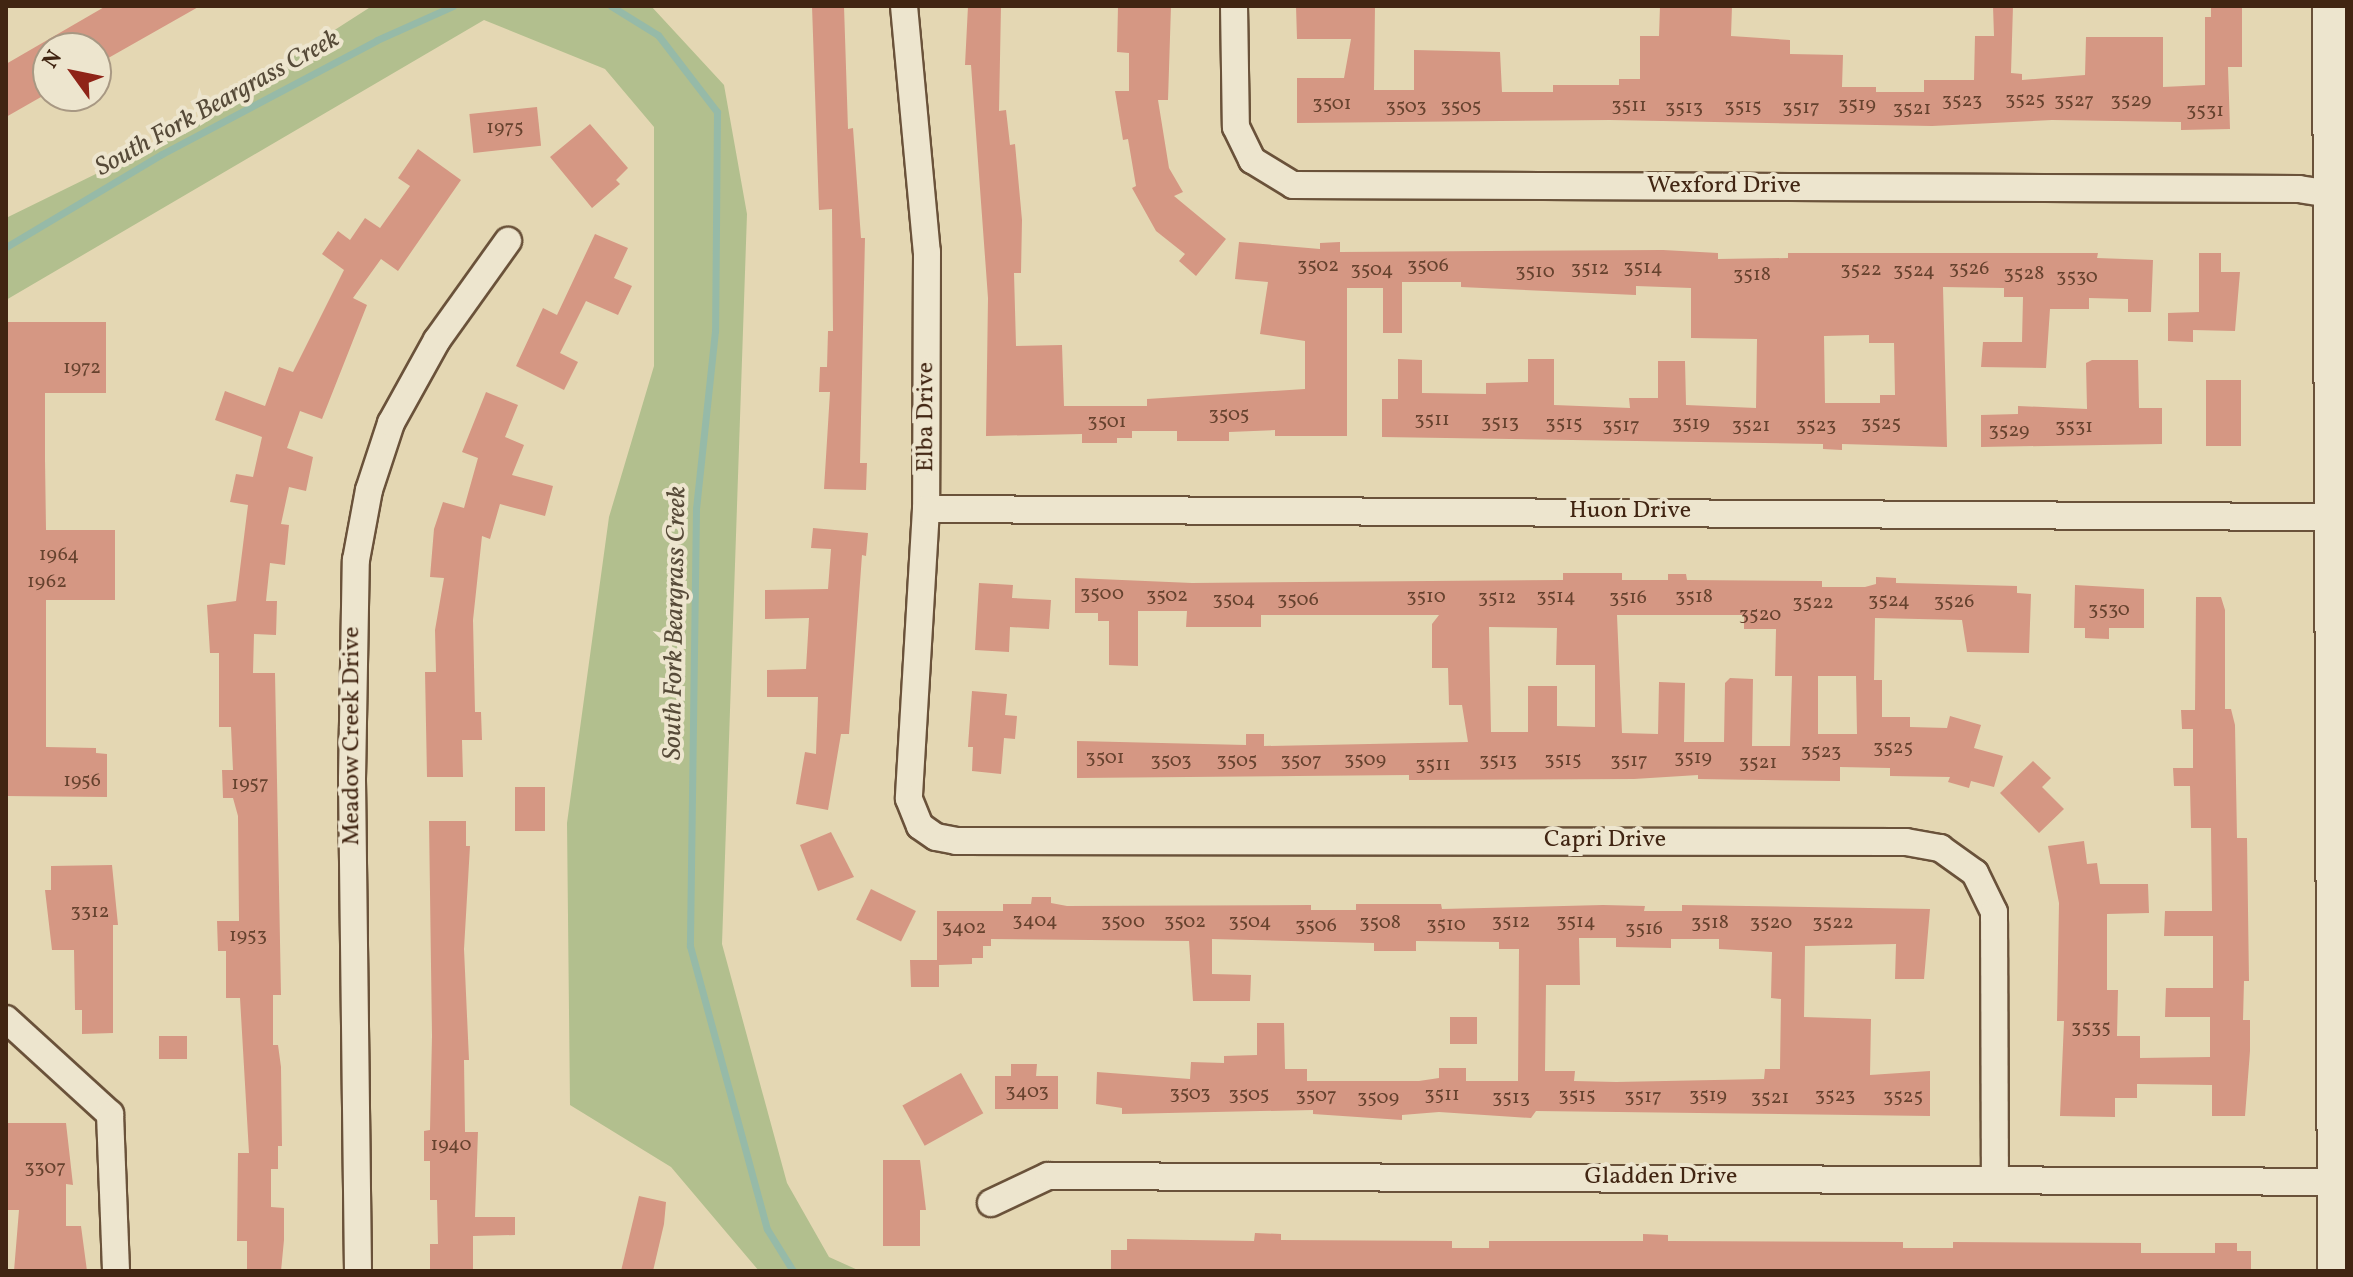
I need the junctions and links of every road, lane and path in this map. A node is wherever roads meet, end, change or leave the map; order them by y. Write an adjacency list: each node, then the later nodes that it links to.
1 (904, 6): 6 (street, Elba Drive)
2 (1234, 6): 4 (street, Wexford Drive)
3 (2332, 6): 4 (street)
4 (2332, 194): 7 (street)
5 (508, 241): 14 (street, Meadow Creek Drive)
6 (926, 509): 7 (street, Huon Drive); 8 (street, Elba Drive)
7 (2334, 517): 11 (street)
8 (920, 826): 10 (street, Capri Drive)
9 (6, 1019): 13 (street)
10 (1995, 1179): 11 (street, Gladden Drive); 12 (street, Gladden Drive)
11 (2342, 1183): 15 (street)
12 (991, 1203)
13 (116, 1271)
14 (358, 1271)
15 (2337, 1271)

